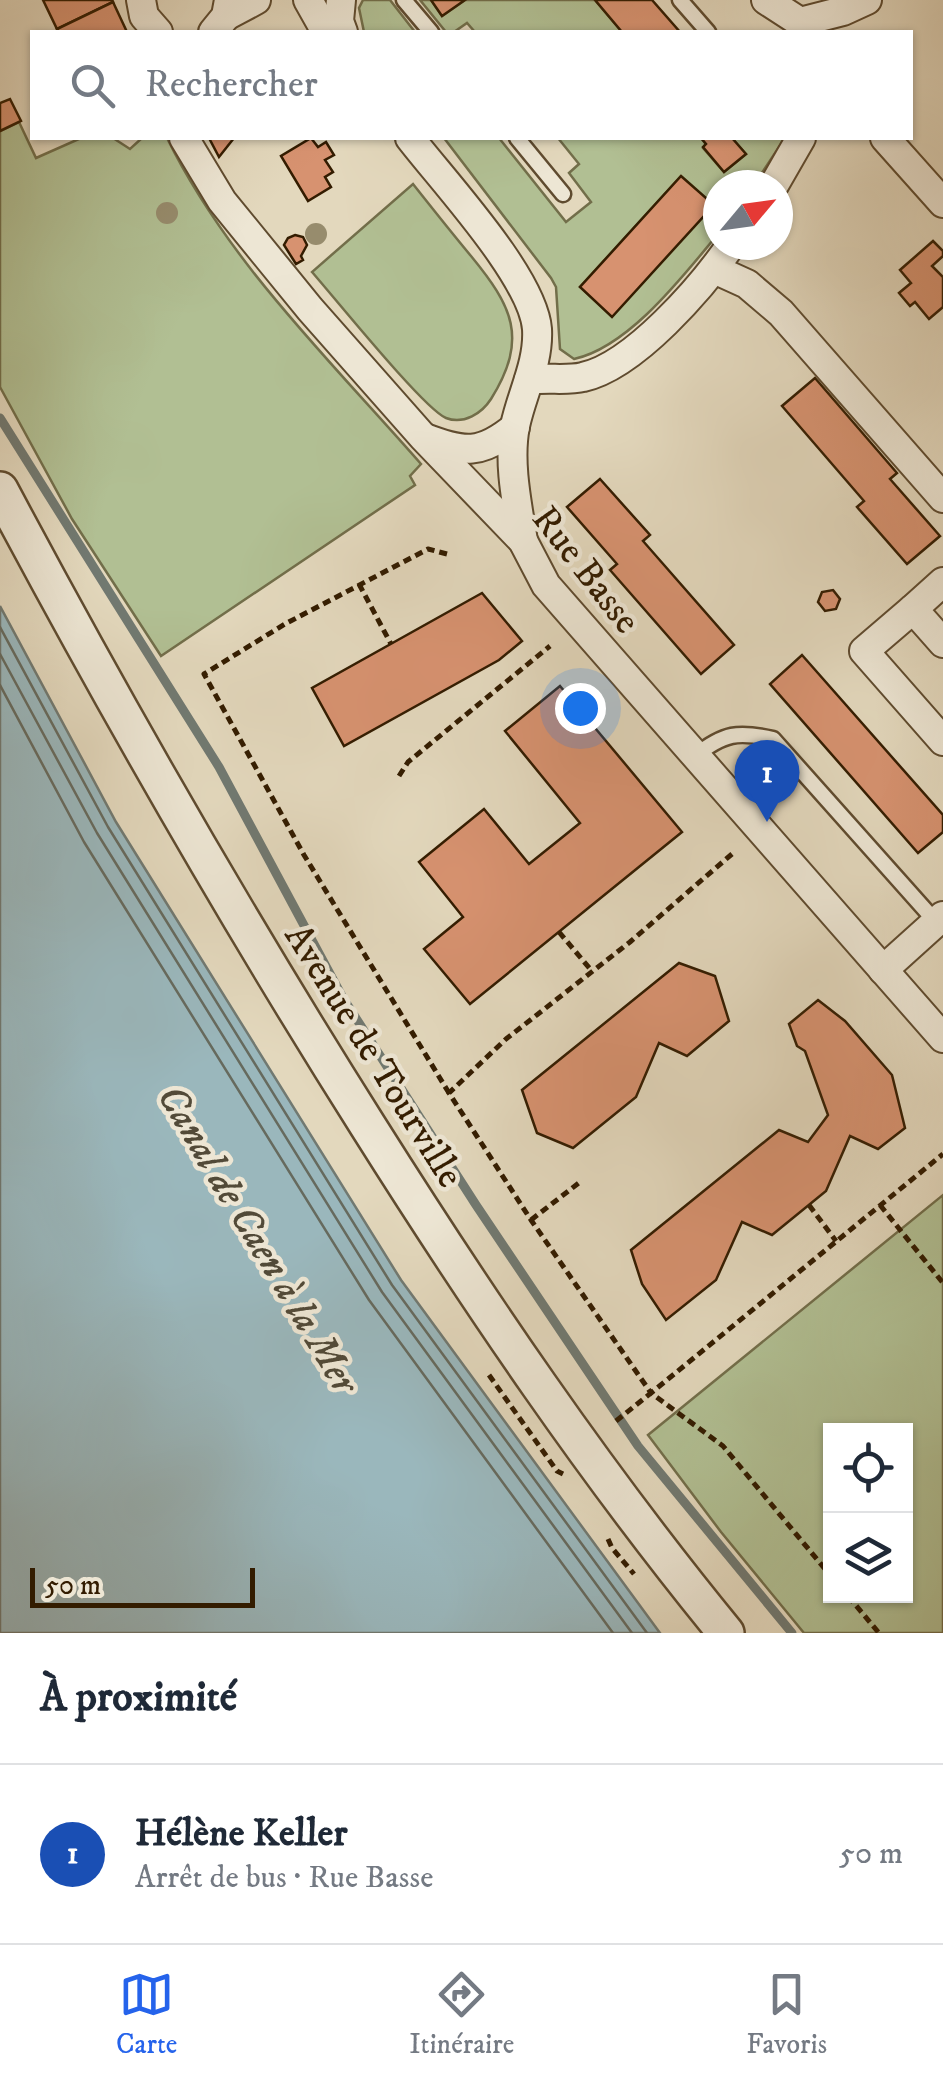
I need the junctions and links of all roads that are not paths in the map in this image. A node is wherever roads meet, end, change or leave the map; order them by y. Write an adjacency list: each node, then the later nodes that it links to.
1 (142, 0): 11 (street)
2 (256, 0): 9 (street)
3 (308, 0): 12 (street)
4 (340, 0): 13 (street)
5 (404, 0): 14 (lane)
6 (680, 0): 15 (lane)
7 (766, 0): 10 (street)
8 (867, 0): 10 (street)
9 (223, 16)
10 (802, 27)
11 (156, 30)
12 (325, 30)
13 (341, 30)
14 (429, 30)
15 (706, 30)
16 (185, 140): 28 (street, Rue Basse)
17 (412, 140): 26 (street)
18 (519, 140): 22 (lane)
19 (800, 140): 21 (street)
20 (887, 140): 23 (street)
21 (783, 170)
22 (563, 194)
23 (943, 203)
24 (720, 260): 25 (street)
25 (714, 269): 26 (street); 30 (street)
26 (529, 380): 27 (street)
27 (514, 427): 28 (street); 31 (street)
28 (423, 438): 31 (street, Rue Basse)
29 (0, 490): 40 (street, Avenue de Tourville)
30 (943, 498)
31 (524, 541): 36 (street, Rue Basse)
32 (943, 582): 33 (street)
33 (913, 608): 34 (street); 35 (street)
34 (943, 644)
35 (943, 741)
36 (695, 756): 37 (lane); 38 (street, Rue Basse)
37 (939, 919): 38 (street)
38 (883, 970): 39 (street, Rue Basse)
39 (943, 1038)
40 (726, 1633)

